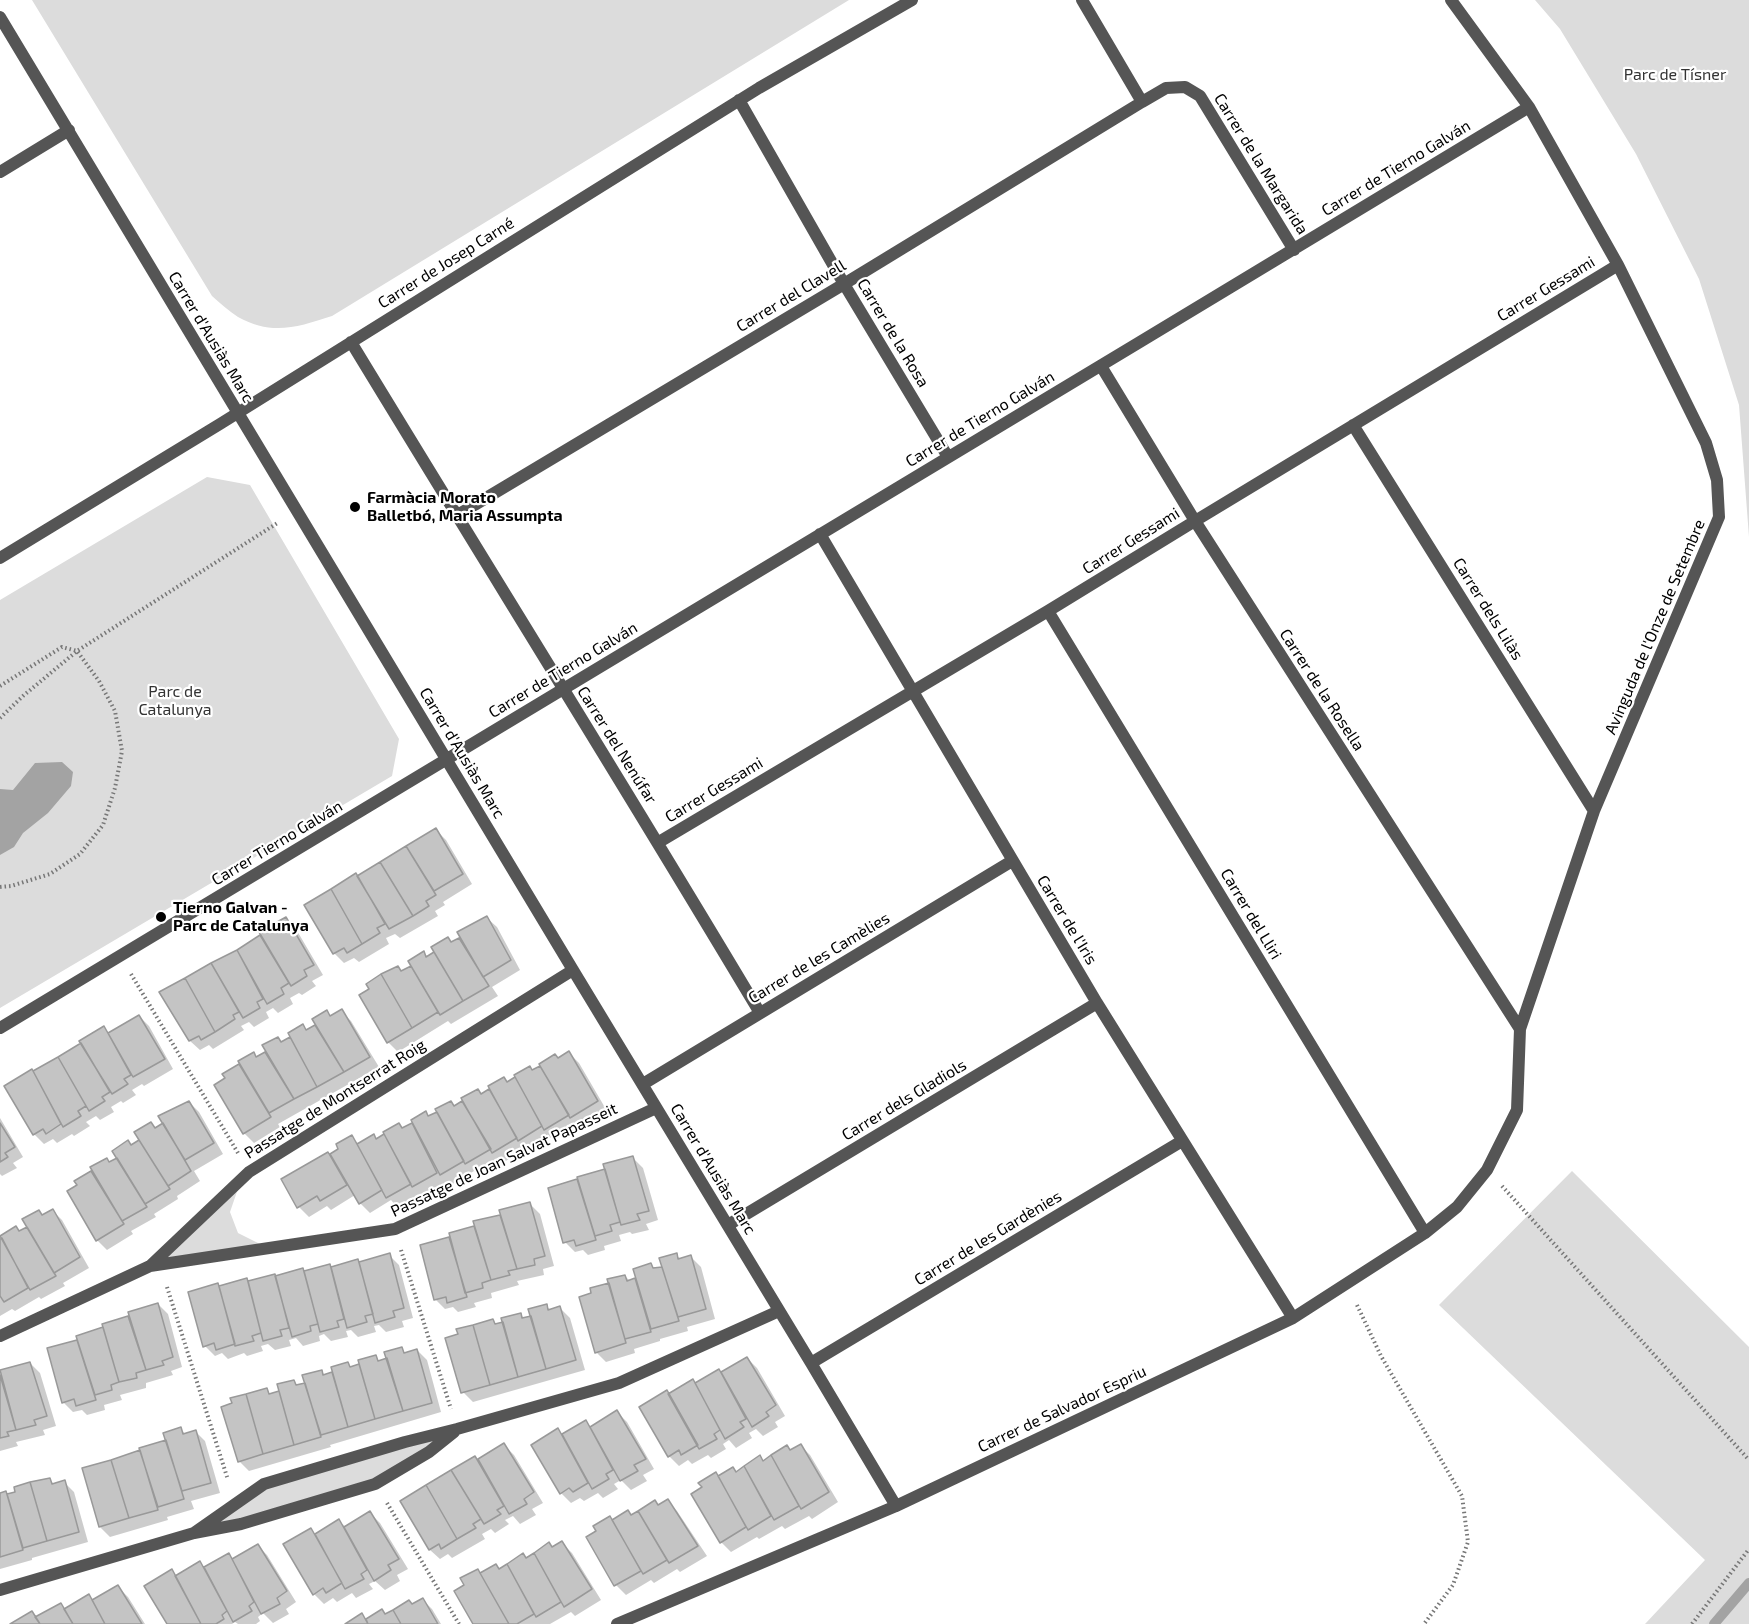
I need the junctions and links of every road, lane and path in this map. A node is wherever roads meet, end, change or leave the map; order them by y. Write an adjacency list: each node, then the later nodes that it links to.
1 (912, 0): 5 (street, Carrer de Josep Carné)
2 (1082, 0): 6 (street)
3 (1451, 0): 7 (street, Avinguda de l'Onze de Setembre)
4 (0, 17): 8 (street, Carrer d'Ausiàs Marc)
5 (739, 100): 12 (street, Carrer de la Rosa); 13 (street, Carrer de Josep Carné)
6 (1142, 102): 10 (street, Carrer de la Margarida); 12 (street, Carrer del Clavell)
7 (1529, 107): 10 (street, Carrer de Tierno Galván); 11 (street, Avinguda de l'Onze de Setembre)
8 (69, 130): 9 (street); 15 (street, Carrer d'Ausiàs Marc)
9 (0, 172)
10 (1294, 250): 14 (street, Carrer de Tierno Galván)
11 (1618, 265): 16 (street, Carrer Gessami); 30 (street, Avinguda de l'Onze de Setembre)
12 (844, 284): 17 (street, Carrer de la Rosa); 19 (street, Carrer del Clavell)
13 (351, 342): 15 (street, Carrer de Josep Carné); 19 (street, Carrer del Nenúfar)
14 (1101, 366): 17 (street, Carrer de Tierno Galván); 20 (street, Carrer de la Rosella)
15 (237, 413): 18 (street, Carrer d'Ausiàs Marc); 22 (street, Carrer de Josep Carné)
16 (1353, 425): 20 (street, Carrer Gessami); 30 (street, Carrer dels Lilàs)
17 (948, 457): 21 (street, Carrer de Tierno Galván)
18 (298, 511): 24 (path); 29 (street, Carrer d'Ausiàs Marc)
19 (456, 516): 26 (street, Carrer del Nenúfar)
20 (1195, 521): 23 (street, Carrer Gessami); 39 (street, Carrer de la Rosella)
21 (820, 534): 26 (street, Carrer de Tierno Galván); 27 (street, Carrer de l'Iris)
22 (0, 558)
23 (1048, 611): 27 (street, Carrer Gessami); 47 (street, Carrer del Lliri)
24 (77, 651): 25 (path); 28 (path); 33 (path)
25 (0, 686)
26 (563, 689): 29 (street, Carrer de Tierno Galván); 31 (street, Carrer del Nenúfar)
27 (912, 692): 31 (street, Carrer Gessami); 32 (street, Carrer de l'Iris)
28 (0, 718)
29 (447, 760): 34 (street, Carrer Tierno Galván); 35 (street, Carrer d'Ausiàs Marc)
30 (1594, 811): 39 (street, Avinguda de l'Onze de Setembre)
31 (659, 842): 37 (street, Carrer del Nenúfar)
32 (1012, 861): 36 (street, Carrer de l'Iris); 37 (street, Carrer de les Camèlies)
33 (0, 887)
34 (120, 956): 38 (street, Carrer Tierno Galván); 44 (path)
35 (573, 970): 40 (street, Carrer d'Ausiàs Marc); 44 (street, Passatge de Montserrat Roig)
36 (1097, 1003): 42 (street, Carrer de l'Iris); 45 (street, Carrer dels Gladiols)
37 (760, 1013): 40 (street, Carrer de les Camèlies)
38 (0, 1028)
39 (1520, 1029): 43 (street, Avinguda de l'Onze de Setembre)
40 (643, 1084): 41 (street, Carrer d'Ausiàs Marc)
41 (656, 1108): 45 (street, Carrer d'Ausiàs Marc); 46 (street, Passatge de Joan Salvat Papasseit)
42 (1182, 1141): 51 (street, Carrer de l'Iris); 53 (street, Carrer de les Gardènies)
43 (1487, 1170): 47 (street, Carrer de Salvador Espriu); 55 (path)
44 (249, 1172): 48 (street, Passatge de Montserrat Roig)
45 (728, 1225): 50 (street, Carrer d'Ausiàs Marc)
46 (395, 1229): 48 (street, Passatge de Joan Salvat Papasseit); 54 (path)
47 (1425, 1233): 49 (street, Carrer de Salvador Espriu)
48 (155, 1266): 52 (street, Passatge de Montserrat Roig); 57 (path)
49 (1347, 1283): 51 (street, Carrer de Salvador Espriu); 64 (path)
50 (779, 1311): 53 (street, Carrer d'Ausiàs Marc); 54 (street)
51 (1293, 1318): 58 (street, Carrer de Salvador Espriu)
52 (0, 1336)
53 (811, 1363): 58 (street, Carrer d'Ausiàs Marc)
54 (457, 1430): 56 (street); 57 (street)
55 (1749, 1460)
56 (375, 1484): 59 (street); 62 (path)
57 (235, 1504): 59 (street)
58 (896, 1506): 63 (street, Carrer de Salvador Espriu)
59 (194, 1533): 61 (street)
60 (1749, 1549): 65 (path)
61 (0, 1590)
62 (459, 1624)
63 (617, 1624)
64 (1424, 1624)
65 (1692, 1624)

